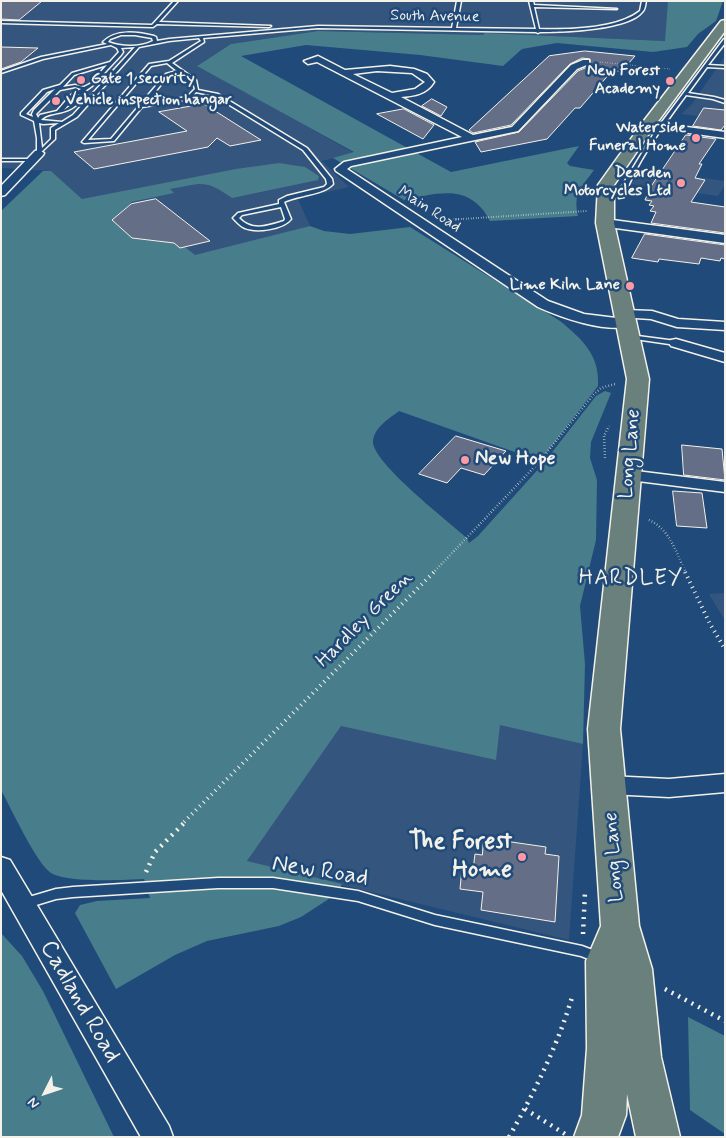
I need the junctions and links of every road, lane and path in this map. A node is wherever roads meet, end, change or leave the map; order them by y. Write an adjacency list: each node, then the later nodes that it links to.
1 (176, 1): 9 (lane)
2 (459, 1): 11 (lane)
3 (531, 1): 5 (lane)
4 (644, 1): 12 (lane, South Avenue)
5 (532, 6): 6 (lane); 12 (lane)
6 (615, 9)
7 (1, 22): 9 (lane)
8 (725, 23): 49 (main road, Long Lane)
9 (152, 27): 10 (lane); 13 (lane); 14 (lane)
10 (310, 28): 11 (lane, South Avenue); 16 (lane, South Avenue)
11 (454, 30): 12 (lane, South Avenue)
12 (538, 32)
13 (131, 34): 14 (lane); 20 (lane)
14 (144, 35): 15 (lane)
15 (154, 37): 17 (lane); 19 (lane)
16 (201, 38): 17 (lane, South Avenue); 28 (lane)
17 (169, 40): 19 (lane)
18 (725, 40): 31 (lane)
19 (150, 44): 21 (lane)
20 (109, 45): 22 (lane); 23 (lane)
21 (138, 46): 22 (lane); 43 (lane)
22 (118, 47): 26 (lane)
23 (76, 52): 24 (lane); 35 (lane)
24 (105, 52)
25 (111, 54): 26 (lane)
26 (118, 56): 30 (lane)
27 (318, 59): 36 (street)
28 (170, 62): 34 (lane); 52 (lane)
29 (586, 62): 33 (path); 51 (street)
30 (110, 63): 37 (lane); 39 (lane)
31 (705, 66): 32 (lane); 42 (lane)
32 (725, 67)
33 (675, 69)
34 (181, 71): 41 (lane); 46 (lane)
35 (1, 72)
36 (344, 73): 44 (street); 44 (street)
37 (65, 82): 38 (lane); 40 (lane)
38 (61, 88): 39 (lane); 40 (lane); 48 (lane)
39 (84, 88): 43 (lane); 48 (lane)
40 (47, 90): 48 (lane)
41 (196, 91): 46 (lane); 58 (lane)
42 (686, 94): 45 (lane); 49 (lane)
43 (95, 96): 47 (lane)
44 (391, 96): 51 (street)
45 (725, 102)
46 (141, 106): 52 (lane)
47 (72, 118): 48 (lane); 54 (lane)
48 (38, 121): 54 (lane)
49 (654, 126): 50 (street); 57 (lane); 59 (main road, Long Lane)
50 (725, 135)
51 (472, 138): 60 (street, Main Road)
52 (84, 142): 53 (lane)
53 (78, 148)
54 (36, 156): 55 (lane); 56 (street)
55 (1, 160)
56 (1, 193)
57 (621, 197)
58 (282, 205): 58 (lane)
59 (605, 217): 60 (path); 61 (street); 62 (main road, Long Lane)
60 (418, 222): 62 (street, Main Road)
61 (725, 239)
62 (627, 325): 63 (street); 64 (lane); 67 (main road, Long Lane)
63 (725, 326)
64 (676, 343): 65 (street)
65 (725, 358)
66 (619, 383): 74 (path, Hardley Green)
67 (628, 475): 68 (street); 69 (main road, Long Lane)
68 (725, 488)
69 (626, 507): 70 (path); 72 (main road, Long Lane)
70 (725, 649)
71 (725, 783): 72 (street)
72 (609, 785): 75 (main road, Long Lane)
73 (9, 885): 74 (lane, New Road); 79 (street, Cadland Road)
74 (142, 888): 75 (lane, New Road)
75 (613, 944): 78 (main road, Long Lane); 81 (main road, Long Lane)
76 (692, 1005): 77 (path)
77 (725, 1021)
78 (580, 1135): 80 (path)
79 (158, 1137)
80 (509, 1137)
81 (658, 1137)

